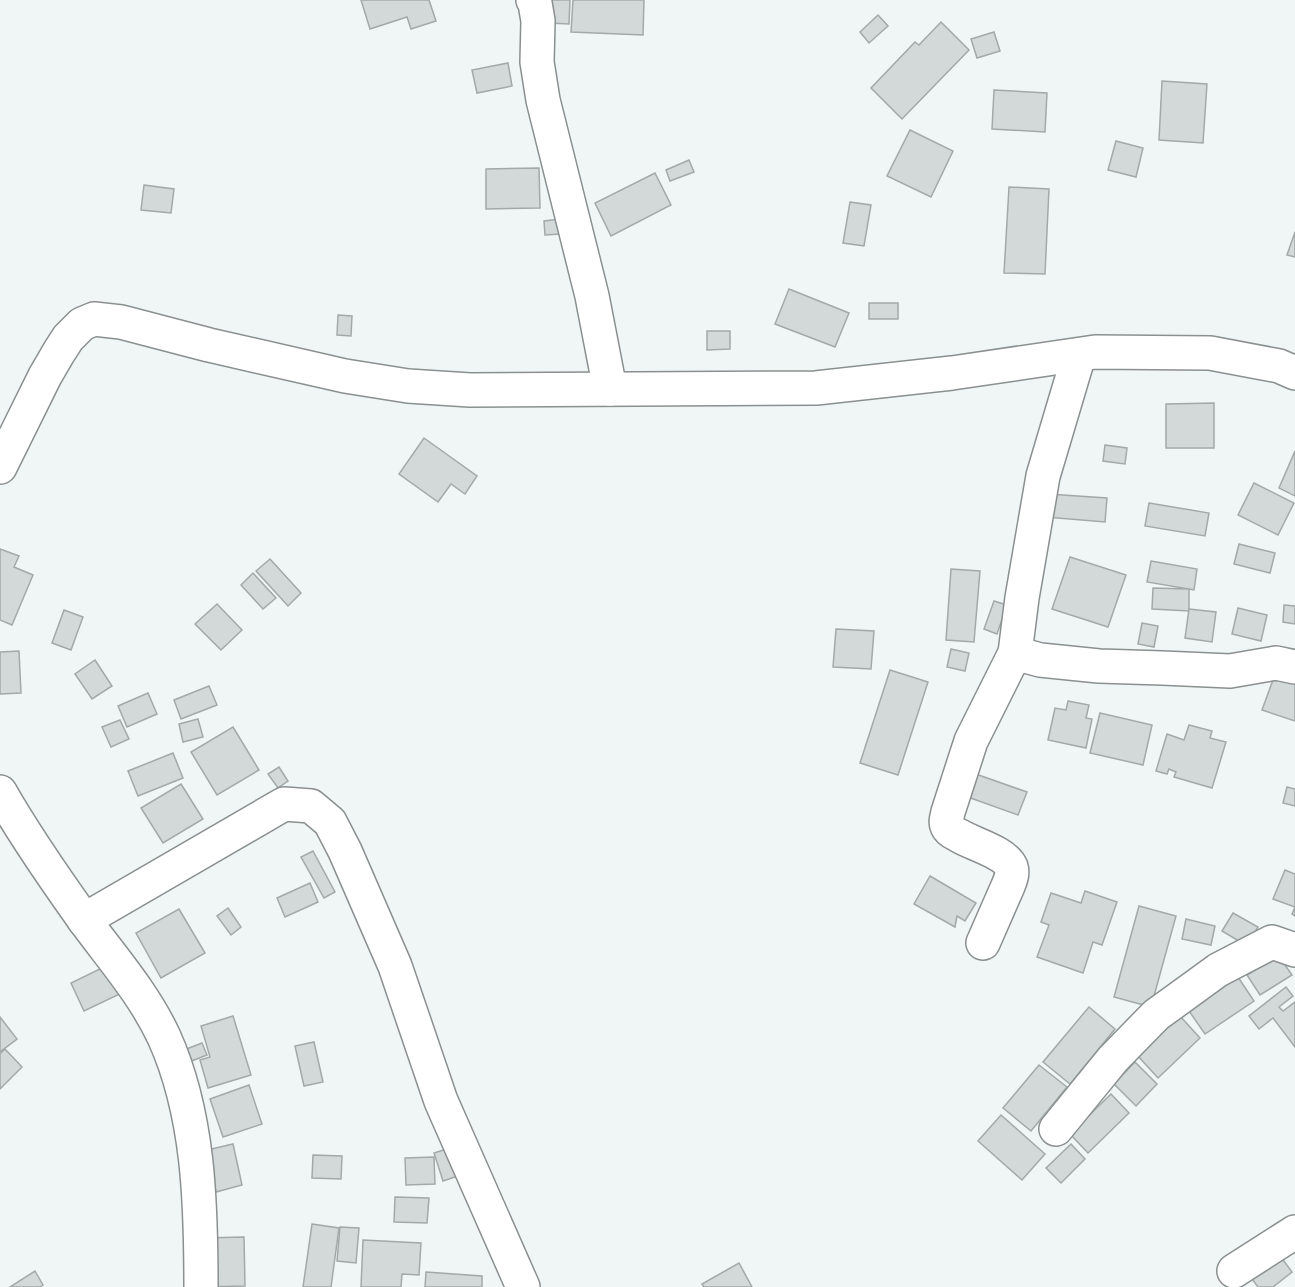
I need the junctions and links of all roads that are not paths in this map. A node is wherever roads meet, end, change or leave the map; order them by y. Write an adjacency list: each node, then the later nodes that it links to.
1 (533, 0): 4 (street)
2 (1079, 355): 3 (street); 4 (street); 6 (street)
3 (1295, 373)
4 (610, 389): 5 (street)
5 (0, 467)
6 (1015, 653): 7 (street); 10 (street)
7 (1295, 667)
8 (0, 792): 9 (street)
9 (84, 920): 15 (street); 16 (street)
10 (984, 943)
11 (1295, 950): 12 (street)
12 (1056, 1129)
13 (1295, 1232): 14 (street)
14 (1234, 1271)
15 (201, 1287)
16 (523, 1287)

